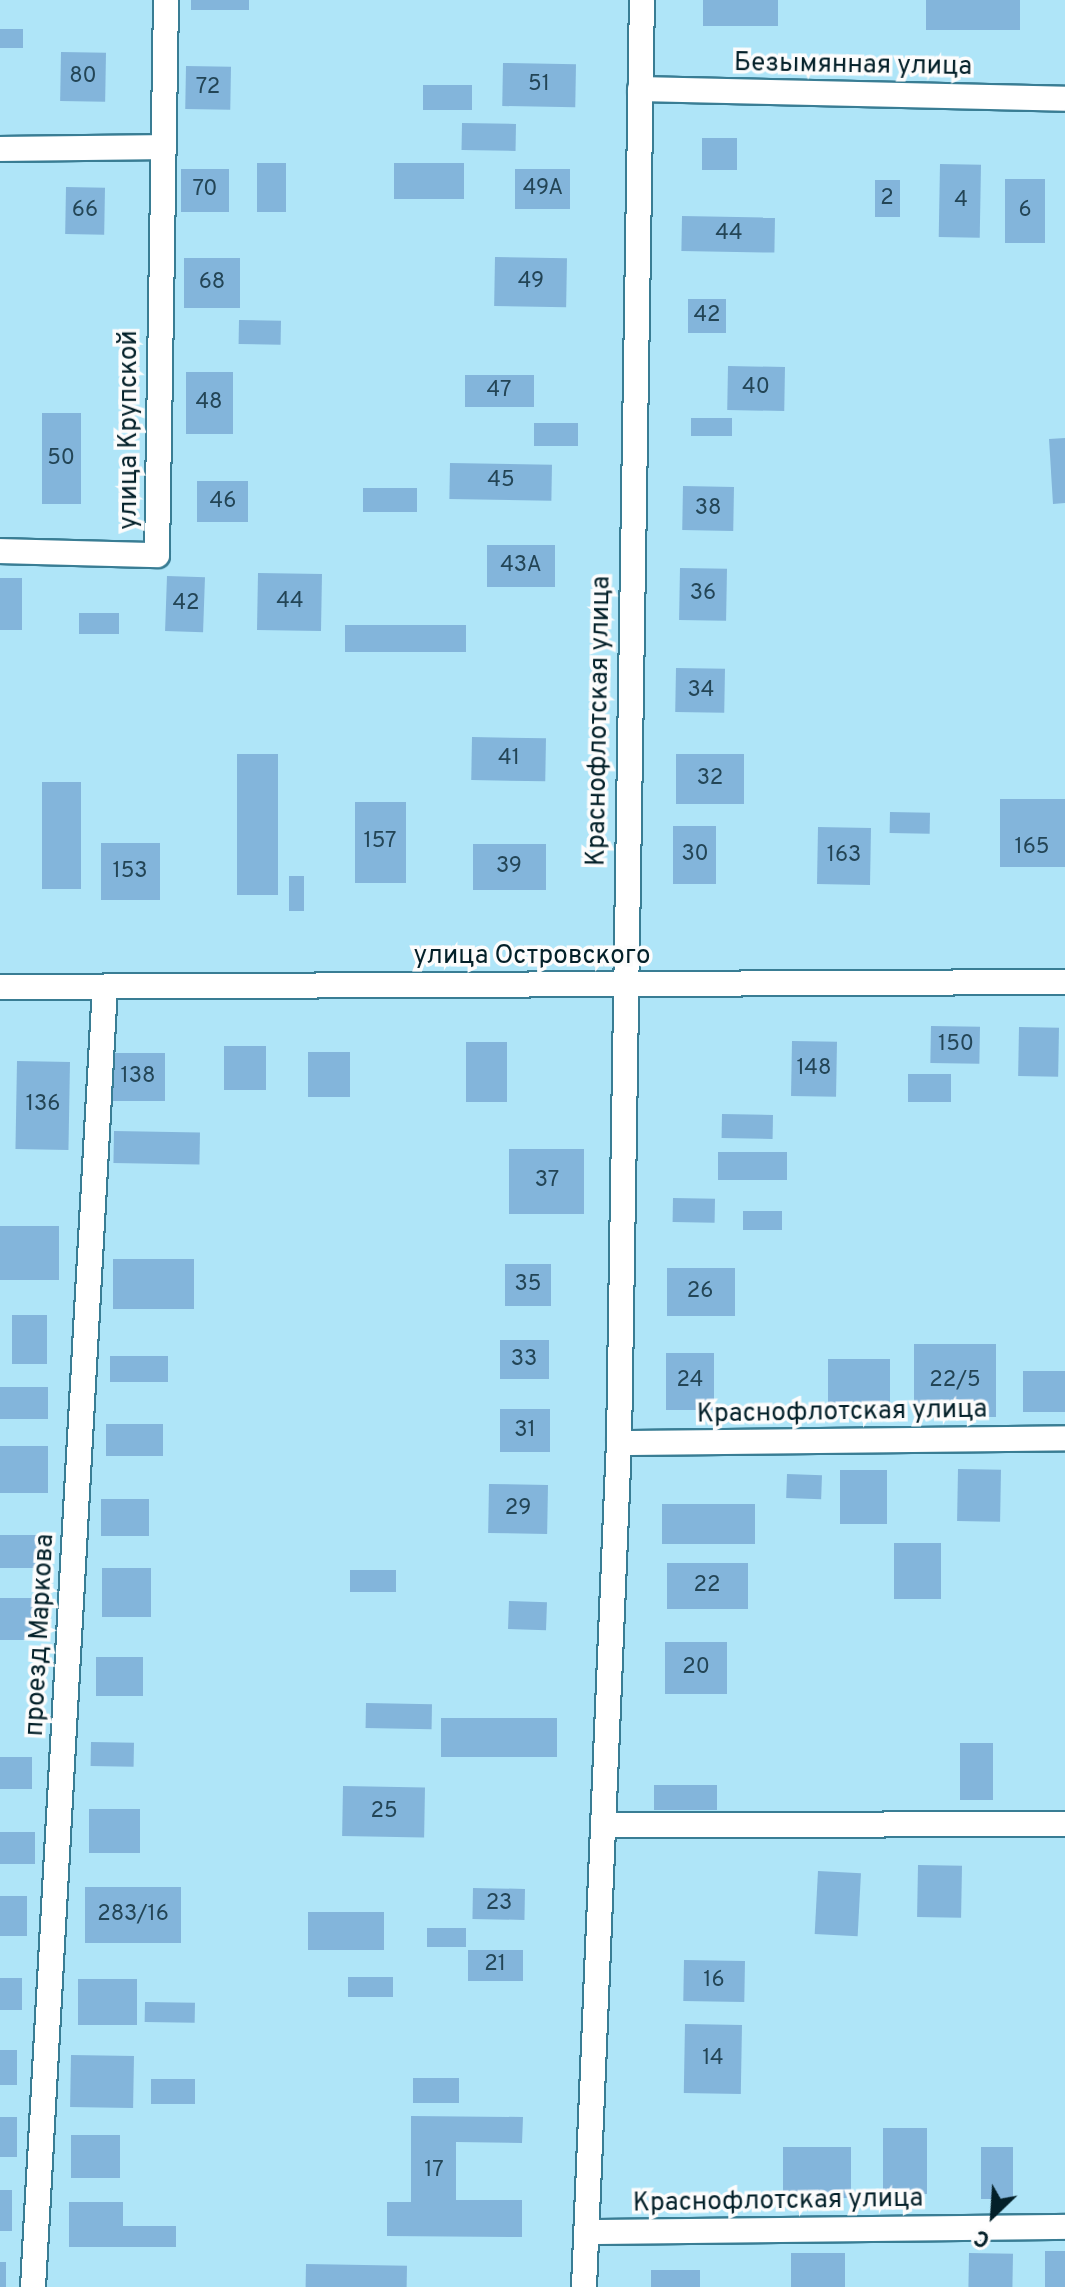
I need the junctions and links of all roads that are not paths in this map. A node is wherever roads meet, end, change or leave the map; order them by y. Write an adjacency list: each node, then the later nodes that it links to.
1 (166, 0): 5 (lane, улица Крупской)
2 (642, 0): 3 (lane, Краснофлотская улица)
3 (640, 89): 4 (lane, Безымянная улица); 9 (lane, Краснофлотская улица)
4 (1065, 99)
5 (159, 147): 6 (lane); 7 (lane, улица Крупской)
6 (0, 149)
7 (0, 551)
8 (1065, 982): 9 (lane, улица Островского)
9 (622, 984): 11 (lane, улица Островского); 13 (lane, Краснофлотская улица)
10 (0, 987): 11 (lane, улица Островского)
11 (105, 987): 18 (lane, проезд Маркова)
12 (1065, 1438): 13 (lane, Краснофлотская улица)
13 (619, 1443): 15 (lane, Краснофлотская улица)
14 (1065, 1824): 15 (lane)
15 (603, 1825): 17 (lane, Краснофлотская улица)
16 (1065, 2227): 17 (lane, Краснофлотская улица)
17 (587, 2232): 19 (lane, Краснофлотская улица)
18 (33, 2287)
19 (584, 2287)

